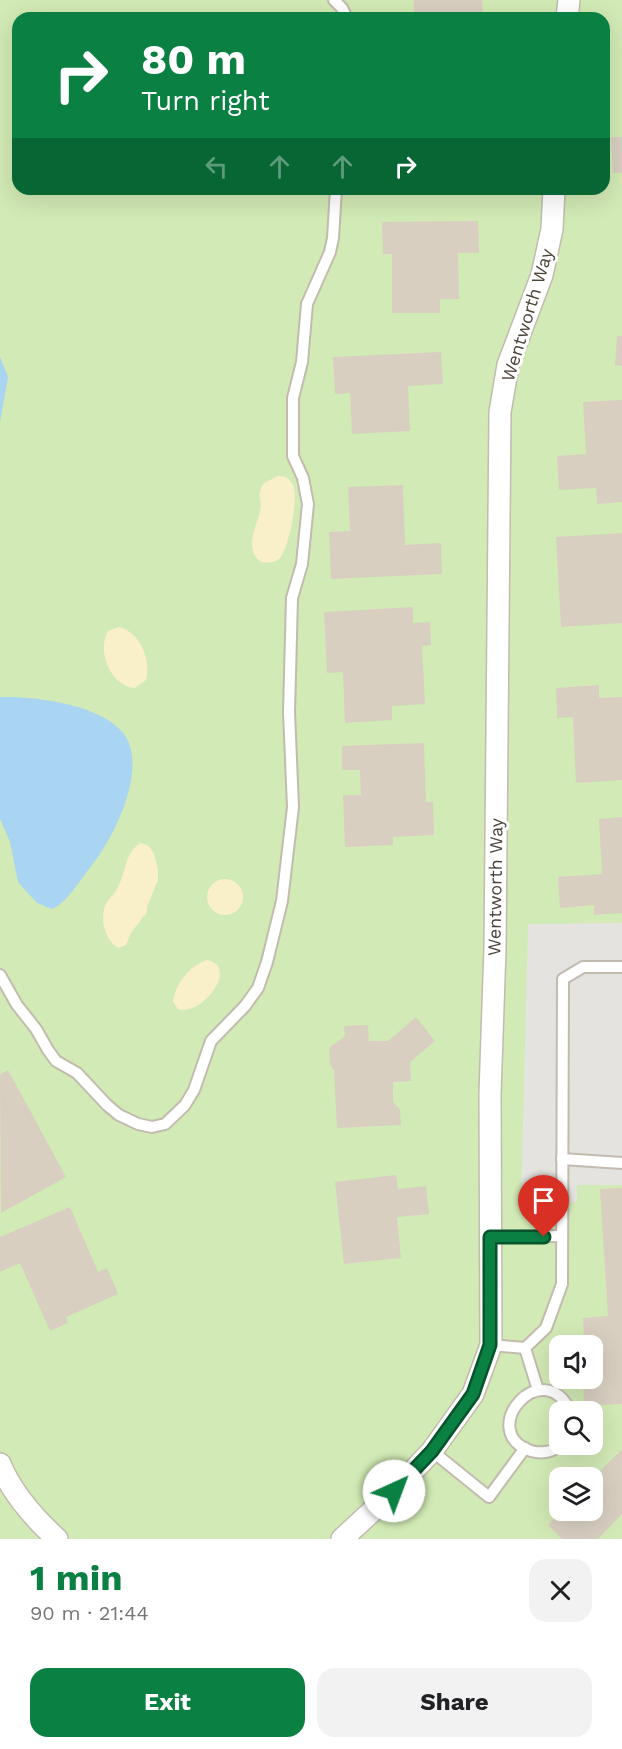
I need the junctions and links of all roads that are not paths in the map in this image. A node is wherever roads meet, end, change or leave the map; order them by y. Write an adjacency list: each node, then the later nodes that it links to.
1 (334, 0): 2 (lane)
2 (344, 12)
3 (336, 195): 6 (lane)
4 (555, 195): 10 (street, Wentworth Way)
5 (622, 968): 7 (lane)
6 (0, 975)
7 (562, 1159): 8 (lane); 9 (lane)
8 (622, 1163)
9 (562, 1236): 10 (lane); 12 (lane)
10 (490, 1237): 11 (street, Wentworth Way)
11 (490, 1345): 12 (lane); 16 (street, Wentworth Way)
12 (525, 1348): 13 (lane)
13 (538, 1390): 14 (lane); 15 (lane)
14 (565, 1401)
15 (525, 1448): 16 (lane); 17 (lane)
16 (432, 1451): 20 (street, Wentworth Way)
17 (549, 1452)
18 (0, 1464): 19 (street)
19 (57, 1539)
20 (342, 1539)

